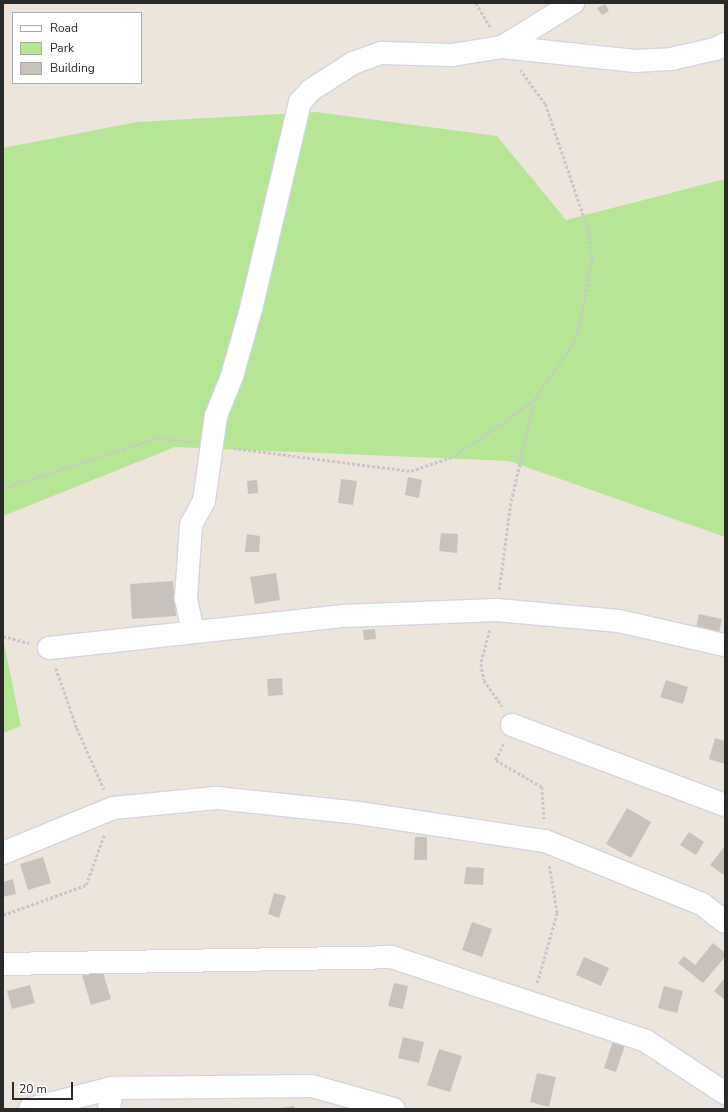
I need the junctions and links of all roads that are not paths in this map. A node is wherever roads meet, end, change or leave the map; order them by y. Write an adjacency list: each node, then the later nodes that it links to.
1 (573, 3): 3 (street)
2 (725, 44): 3 (street)
3 (502, 47): 4 (street)
4 (193, 632): 5 (street); 6 (street)
5 (725, 645)
6 (49, 648)
7 (512, 725): 8 (street)
8 (725, 805)
9 (3, 853): 10 (street)
10 (725, 922)
11 (3, 964): 13 (street)
12 (112, 1088): 14 (street); 15 (street); 16 (street)
13 (725, 1093)
14 (30, 1109)
15 (109, 1109)
16 (394, 1109)

